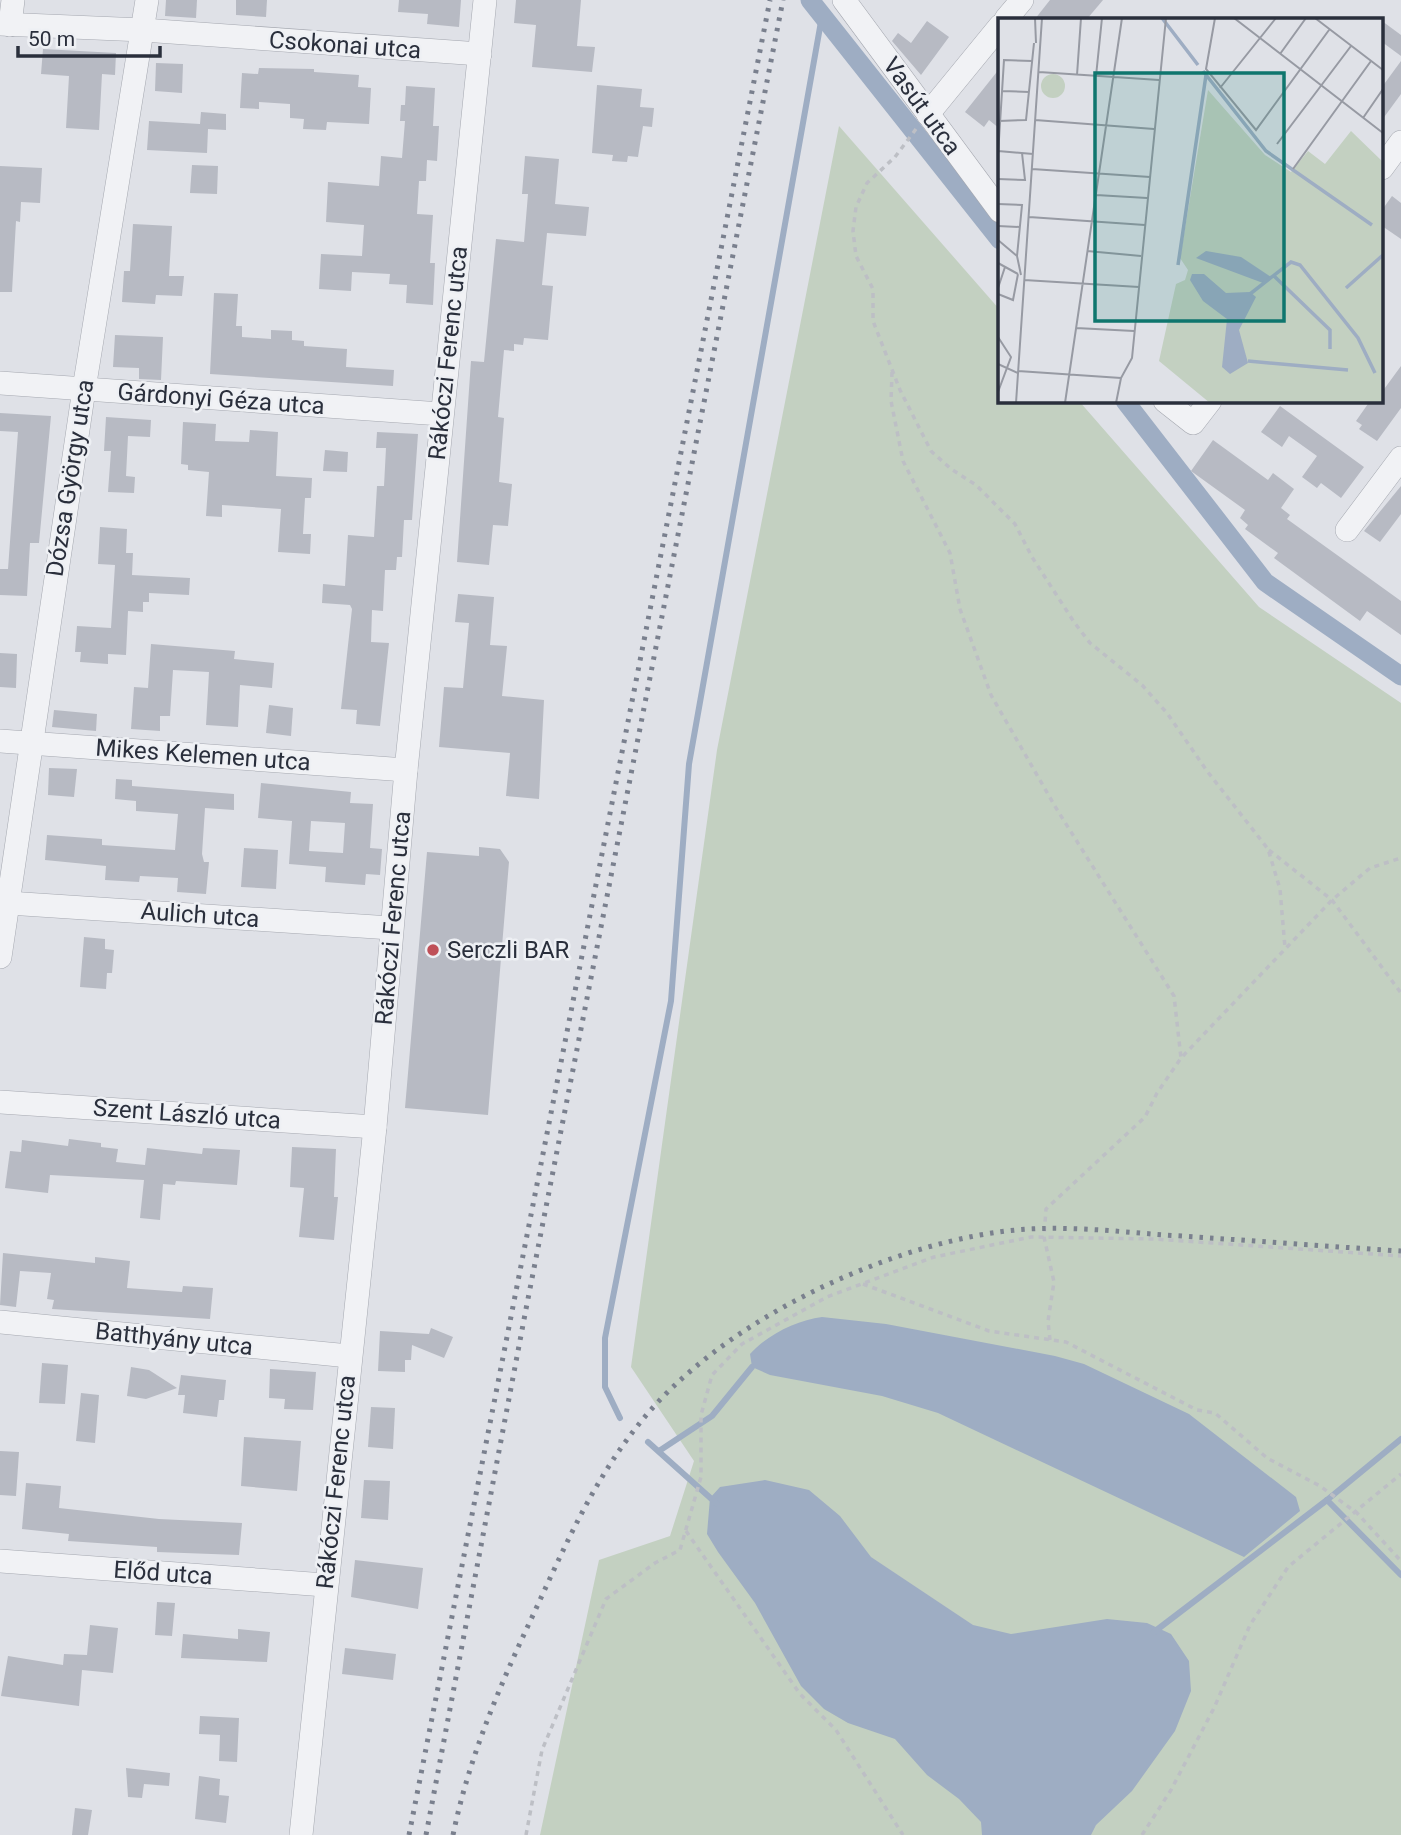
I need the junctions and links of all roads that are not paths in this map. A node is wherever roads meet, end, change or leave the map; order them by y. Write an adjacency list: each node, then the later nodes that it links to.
1 (13, 0): 7 (street)
2 (147, 0): 9 (street, Dózsa György utca)
3 (485, 0): 10 (street, Rákóczi Ferenc utca)
4 (844, 0): 11 (street, Vasút utca)
5 (1022, 0): 6 (street)
6 (1007, 18)
7 (5, 24): 9 (street, Csokonai utca)
8 (998, 28): 11 (street)
9 (143, 30): 10 (street, Csokonai utca); 16 (street, Dózsa György utca)
10 (480, 54): 19 (street, Rákóczi Ferenc utca)
11 (928, 114): 14 (street, Vasút utca)
12 (1401, 142): 13 (street)
13 (1384, 165)
14 (998, 208)
15 (0, 383): 16 (street, Gárdonyi Géza utca)
16 (84, 389): 19 (street, Gárdonyi Géza utca); 23 (street, Dózsa György utca)
17 (1166, 402): 18 (street)
18 (1209, 402)
19 (441, 414): 24 (street, Rákóczi Ferenc utca)
20 (1401, 458): 21 (street)
21 (1347, 530)
22 (0, 741): 23 (street, Mikes Kelemen utca)
23 (30, 743): 24 (street, Mikes Kelemen utca); 25 (street, Dózsa György utca)
24 (406, 770): 26 (street, Rákóczi Ferenc utca)
25 (8, 903): 26 (street, Aulich utca); 27 (street, Dózsa György utca)
26 (391, 928): 29 (street, Rákóczi Ferenc utca)
27 (0, 957)
28 (0, 1102): 29 (street, Szent László utca)
29 (375, 1127): 31 (street, Rákóczi Ferenc utca)
30 (0, 1322): 31 (street, Batthyány utca)
31 (349, 1356): 33 (street, Rákóczi Ferenc utca)
32 (0, 1561): 33 (street, Előd utca)
33 (325, 1585): 34 (street, Rákóczi Ferenc utca)
34 (301, 1835)

